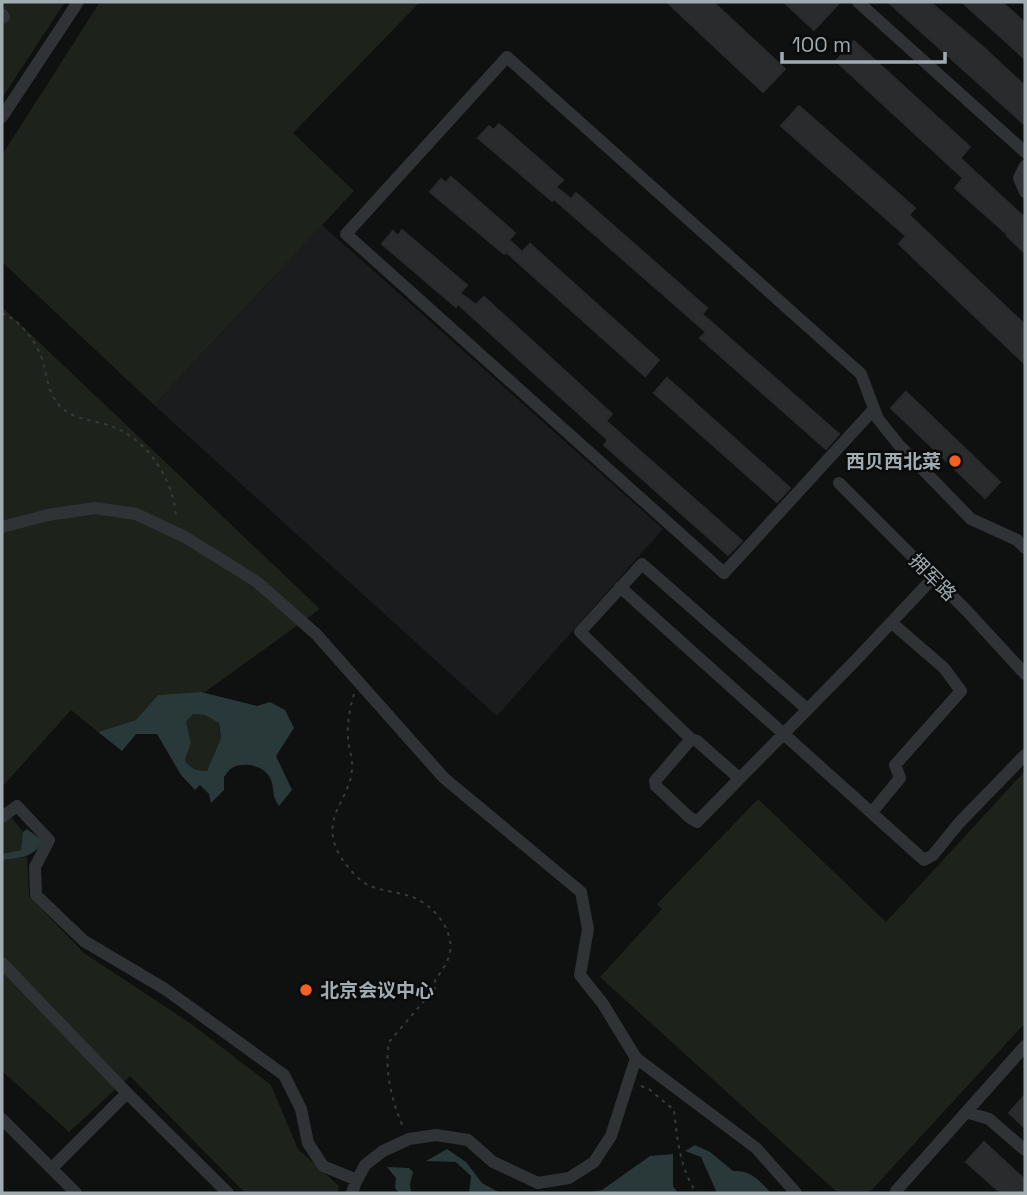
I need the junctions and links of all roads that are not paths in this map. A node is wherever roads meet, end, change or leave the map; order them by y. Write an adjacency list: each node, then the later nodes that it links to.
1 (78, 2): 3 (street)
2 (858, 2): 4 (street)
3 (2, 117)
4 (1025, 152)
5 (1025, 166): 6 (street)
6 (1025, 192)
7 (874, 409): 7 (street); 10 (street)
8 (839, 483): 11 (street, 拥军路)
9 (2, 527): 24 (street)
10 (1025, 548)
11 (933, 578): 13 (street); 14 (street, 拥军路)
12 (620, 587): 15 (street); 16 (street); 17 (street)
13 (892, 623): 15 (street); 20 (street)
14 (1025, 674)
15 (807, 709): 16 (street)
16 (784, 735): 19 (street); 20 (street)
17 (691, 739): 19 (street); 19 (street)
18 (1025, 755): 20 (street)
19 (739, 778)
20 (873, 811)
21 (2, 817): 30 (street)
22 (2, 963): 25 (street)
23 (1025, 1045): 26 (street)
24 (636, 1058): 30 (street); 35 (street)
25 (127, 1093): 29 (street); 33 (street)
26 (966, 1112): 28 (street); 32 (street)
27 (2, 1119): 29 (street)
28 (1025, 1150)
29 (52, 1168): 31 (street)
30 (357, 1180): 34 (street)
31 (68, 1191)
32 (897, 1191)
33 (228, 1193)
34 (352, 1193)
35 (796, 1193)

